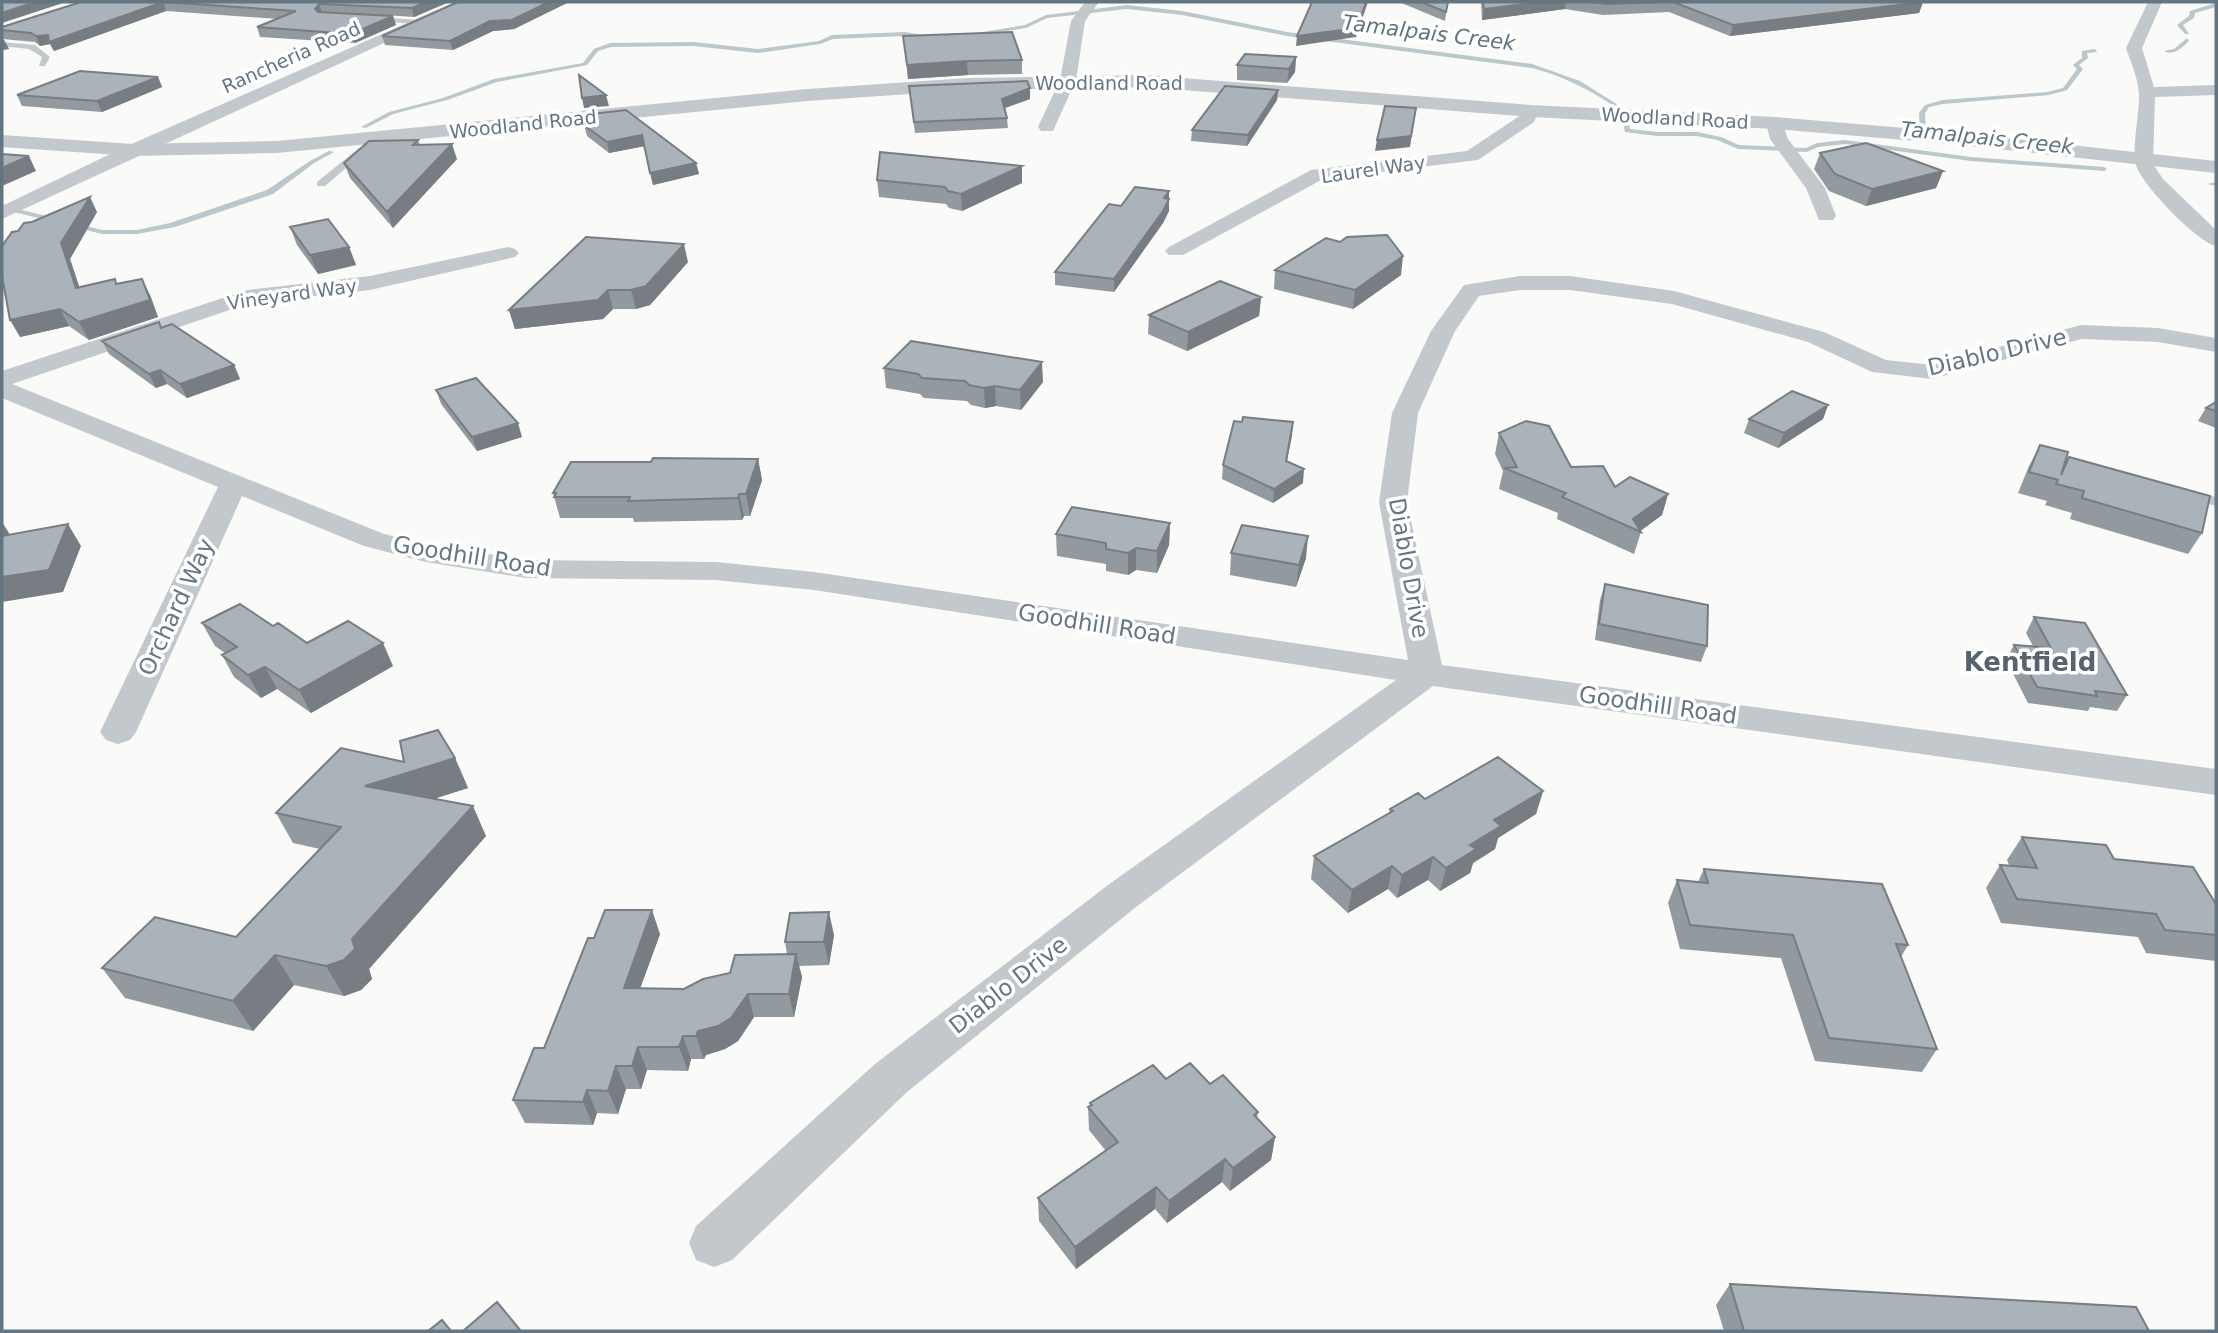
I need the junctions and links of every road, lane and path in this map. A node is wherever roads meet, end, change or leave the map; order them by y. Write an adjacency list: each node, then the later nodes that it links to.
1 (466, 2): 5 (street, Rancheria Road)
2 (2155, 2): 10 (street)
3 (1086, 10): 8 (street)
4 (365, 18): 5 (lane)
5 (421, 22): 16 (street, Rancheria Road)
6 (2, 44): 7 (lane)
7 (42, 64)
8 (1068, 80): 11 (street, Woodland Road); 13 (street); 14 (street, Woodland Road)
9 (2216, 90): 10 (street)
10 (2147, 92): 17 (street)
11 (1531, 111): 12 (street, Woodland Road); 23 (street, Laurel Way)
12 (1775, 123): 17 (street, Woodland Road); 21 (street)
13 (1048, 127)
14 (376, 139): 16 (street, Woodland Road); 19 (lane)
15 (2, 141): 16 (street, Woodland Road)
16 (133, 150): 20 (street)
17 (2143, 159): 18 (street, Woodland Road); 22 (street)
18 (2216, 167)
19 (321, 184)
20 (2, 213)
21 (1826, 216)
22 (2216, 240)
23 (1176, 251)
24 (508, 253): 26 (street, Vineyard Way)
25 (2216, 345): 31 (street, Diablo Drive)
26 (2, 379)
27 (2, 389): 28 (street, Goodhill Road)
28 (234, 483): 31 (street, Goodhill Road); 32 (street, Orchard Way)
29 (2176, 492): 30 (lane)
30 (2216, 502)
31 (1427, 674): 33 (street, Goodhill Road); 34 (street, Diablo Drive)
32 (118, 732)
33 (2216, 782)
34 (714, 1243)

